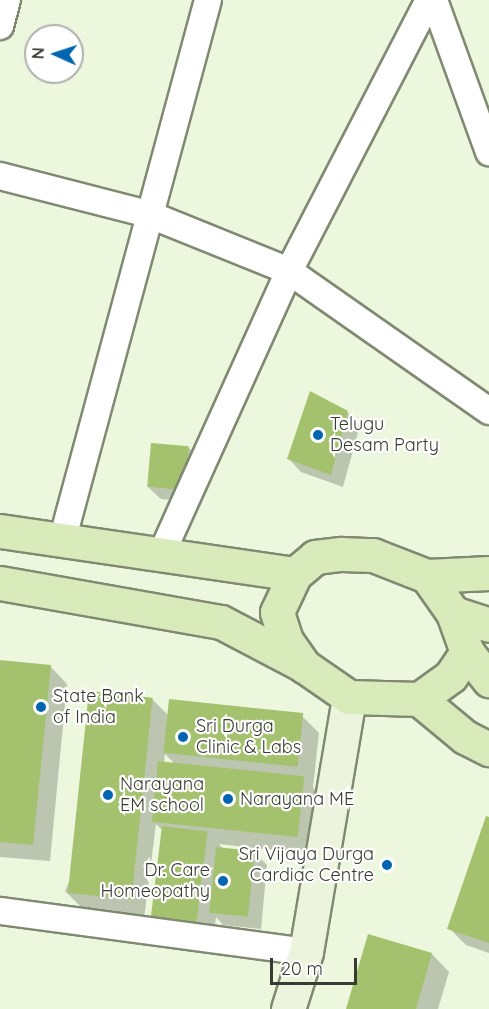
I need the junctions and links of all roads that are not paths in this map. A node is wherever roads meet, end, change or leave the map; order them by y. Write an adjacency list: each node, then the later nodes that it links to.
1 (7, 0): 5 (street)
2 (208, 0): 8 (street)
3 (429, 0): 9 (street)
4 (434, 0): 6 (street)
5 (0, 26)
6 (489, 152)
7 (0, 176): 8 (street)
8 (148, 214): 9 (street); 12 (street)
9 (289, 271): 10 (street); 13 (street)
10 (489, 411)
11 (0, 531): 12 (main road)
12 (62, 541): 13 (main road)
13 (161, 555): 15 (main road)
14 (489, 573): 16 (main road)
15 (295, 574): 16 (main road); 21 (main road)
16 (428, 576): 18 (main road)
17 (0, 584): 21 (main road)
18 (453, 614): 19 (main road); 20 (main road)
19 (489, 625)
20 (467, 652): 22 (main road); 24 (main road)
21 (304, 666): 23 (main road)
22 (489, 680)
23 (350, 697): 24 (main road); 27 (street)
24 (418, 699): 25 (main road)
25 (489, 749)
26 (0, 911): 27 (street)
27 (306, 952): 28 (street)
28 (288, 1009)

